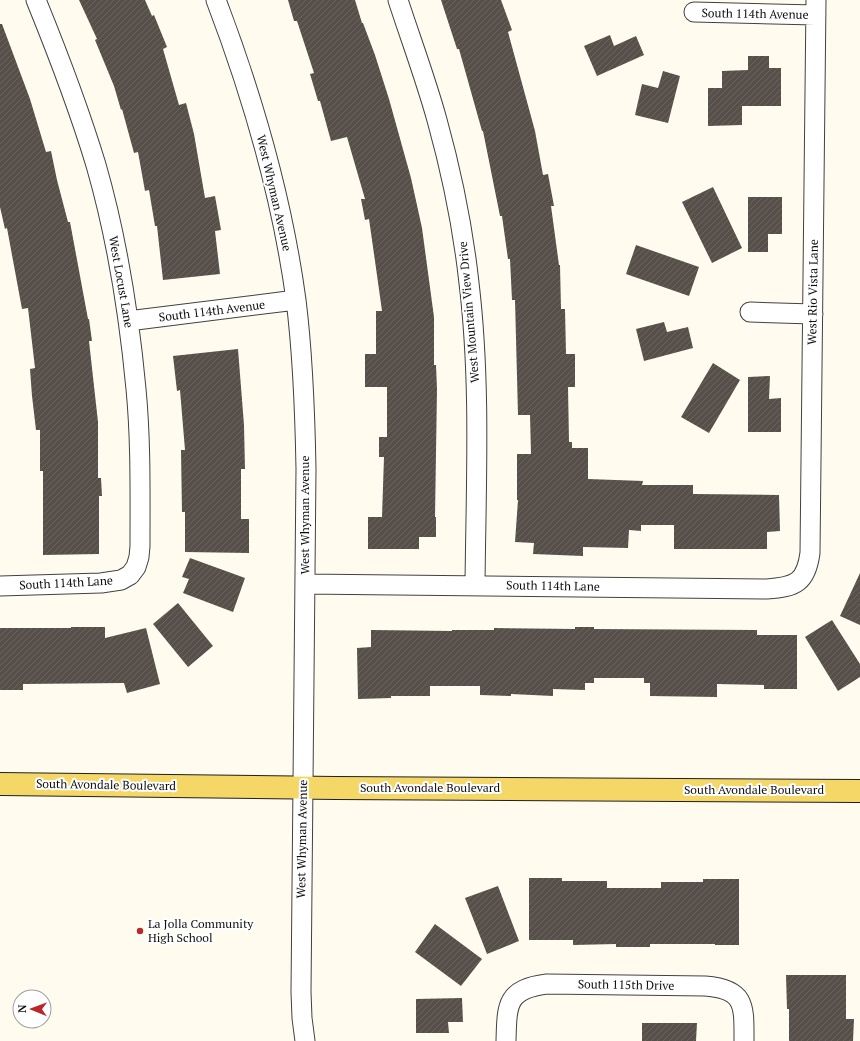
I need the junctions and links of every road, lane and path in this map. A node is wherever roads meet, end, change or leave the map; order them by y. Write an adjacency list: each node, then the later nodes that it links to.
1 (36, 0): 9 (street, West Locust Lane)
2 (216, 0): 6 (street, West Whyman Avenue)
3 (398, 0): 13 (street, West Mountain View Drive)
4 (816, 8): 5 (street, South 114th Avenue); 8 (street, West Rio Vista Lane)
5 (694, 12)
6 (296, 300): 9 (street, South 114th Avenue); 12 (street, West Whyman Avenue)
7 (750, 312): 8 (street)
8 (813, 314): 11 (street, West Rio Vista Lane)
9 (128, 321): 10 (street, West Locust Lane)
10 (130, 575): 14 (street, South 114th Lane)
11 (799, 582): 13 (street, South 114th Lane)
12 (305, 584): 13 (street, South 114th Lane); 16 (street, West Whyman Avenue)
13 (475, 585)
14 (0, 586)
15 (0, 784): 16 (main road, South Avondale Boulevard)
16 (303, 787): 17 (main road, South Avondale Boulevard); 18 (street, West Whyman Avenue)
17 (860, 791)
18 (305, 1041)
19 (506, 1041): 20 (street, South 115th Drive)
20 (744, 1041)

